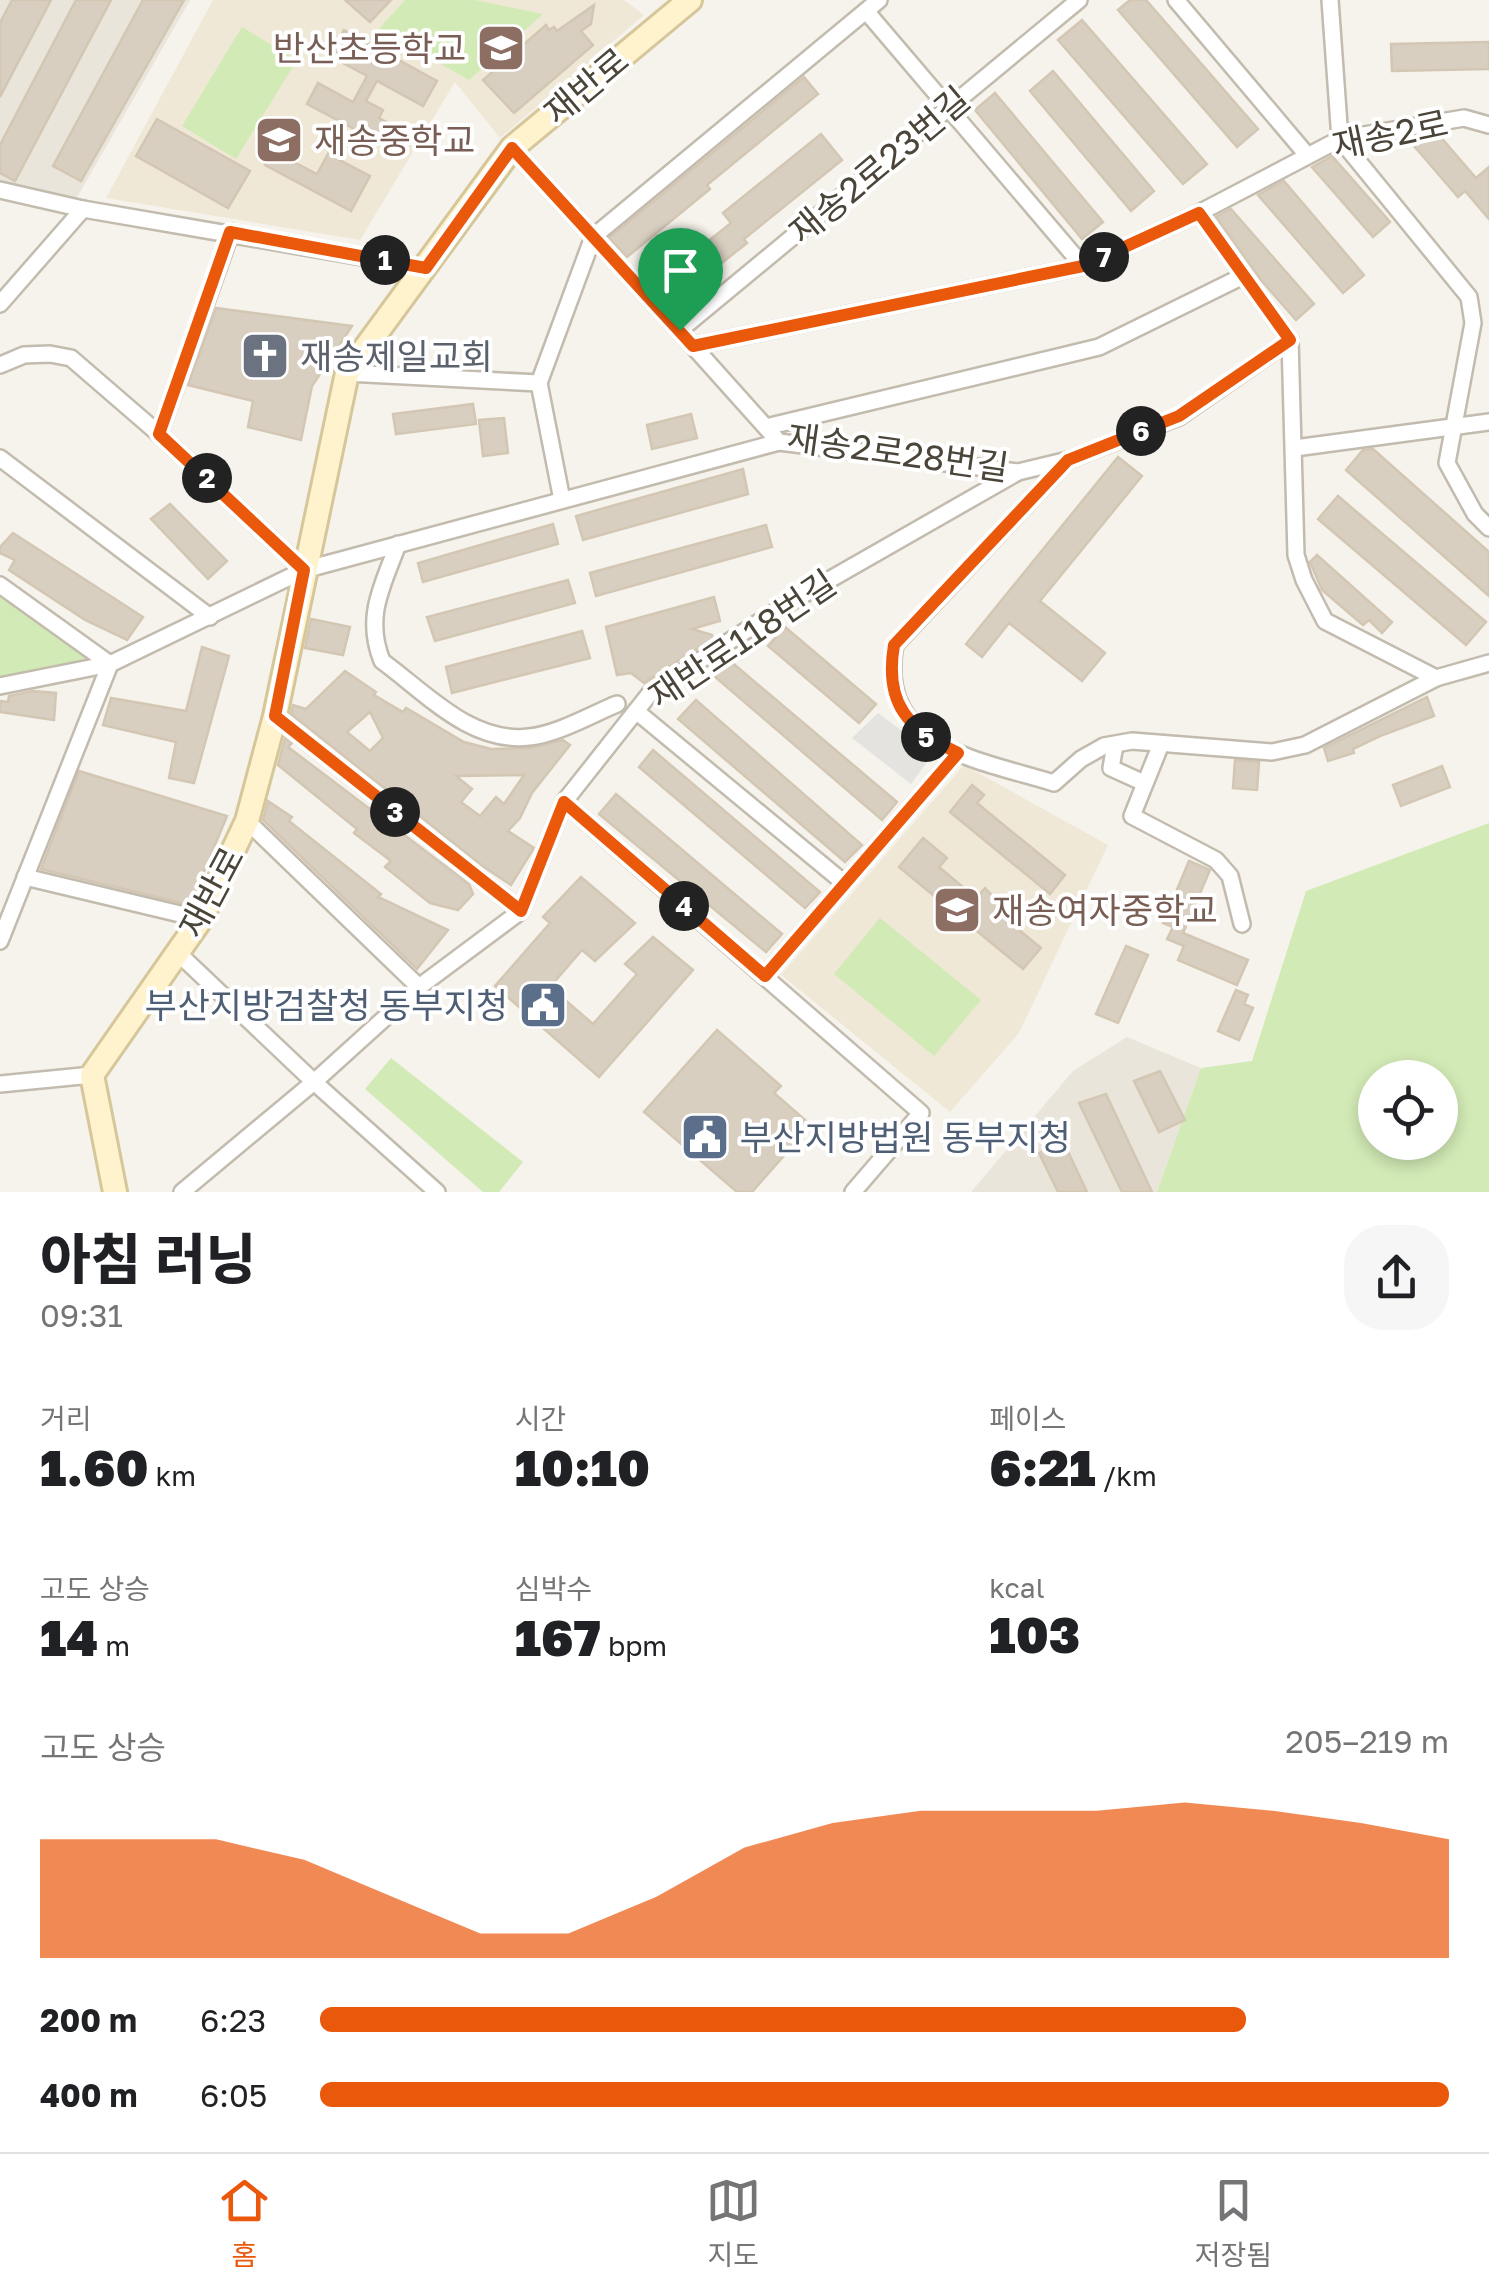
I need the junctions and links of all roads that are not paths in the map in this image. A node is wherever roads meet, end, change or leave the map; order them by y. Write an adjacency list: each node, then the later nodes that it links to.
1 (690, 0): 9 (main road, 재반로)
2 (1079, 0): 6 (street, 재송2로23번길)
3 (1176, 0): 10 (street)
4 (1330, 0): 8 (street)
5 (872, 5): 6 (street); 15 (street)
6 (948, 108): 16 (street); 20 (street, 재송2로23번길)
7 (1489, 126): 8 (street, 재송2로)
8 (1340, 139): 10 (street, 재송2로); 28 (street)
9 (512, 148): 15 (street); 17 (main road, 재반로)
10 (1307, 155): 13 (street, 재송2로)
11 (0, 190): 12 (street)
12 (82, 209): 14 (street); 19 (street)
13 (1199, 213): 16 (street, 재송2로); 18 (street)
14 (230, 232): 17 (street); 29 (street)
15 (593, 236): 20 (street); 25 (street)
16 (1083, 266): 22 (street, 재송2로)
17 (426, 268): 24 (main road, 재반로)
18 (1244, 276): 21 (street); 27 (street)
19 (0, 304)
20 (680, 330): 22 (street)
21 (1290, 340): 31 (street); 33 (street, 재송2로28번길)
22 (693, 346): 27 (street, 재송2로28번길)
23 (0, 364): 29 (street)
24 (347, 374): 25 (street); 38 (main road, 재반로)
25 (539, 383): 35 (street)
26 (1489, 422): 28 (street)
27 (766, 427): 30 (street, 재송2로28번길)
28 (1452, 429): 31 (street); 36 (street)
29 (159, 434): 38 (street)
30 (779, 442): 34 (street, 재송2로28번길); 35 (street)
31 (1295, 448): 43 (street)
32 (0, 458): 40 (street)
33 (1068, 460): 34 (street, 재송2로28번길); 50 (street)
34 (1018, 472): 46 (street, 재반로118번길)
35 (562, 500): 37 (street)
36 (1489, 528)
37 (398, 544): 38 (street); 45 (street)
38 (304, 570): 40 (street); 47 (main road, 재반로)
39 (0, 585): 42 (street)
40 (210, 617): 42 (street)
41 (1489, 663): 43 (street)
42 (110, 664): 44 (street); 54 (street)
43 (1436, 678): 48 (street)
44 (0, 686)
45 (617, 704)
46 (636, 711): 52 (street, 재반로118번길); 55 (street)
47 (275, 716): 53 (main road, 재반로); 56 (street)
48 (1161, 744): 49 (street); 51 (street)
49 (1114, 745): 50 (street); 51 (street)
50 (958, 753): 55 (street)
51 (1144, 784): 58 (street)
52 (564, 802): 56 (street, 재반로118번길); 61 (street)
53 (247, 821): 57 (main road, 재반로); 62 (street)
54 (25, 877): 57 (street); 59 (street)
55 (843, 882): 61 (street)
56 (521, 911): 62 (street)
57 (200, 919): 60 (main road, 재반로)
58 (1242, 924)
59 (0, 941)
60 (178, 954): 63 (main road, 재반로); 64 (street)
61 (765, 976): 69 (street)
62 (420, 986): 64 (street)
63 (92, 1075): 65 (street); 66 (main road)
64 (314, 1082): 67 (street); 68 (street)
65 (0, 1084)
66 (116, 1192)
67 (182, 1192)
68 (437, 1192)
69 (854, 1192)

